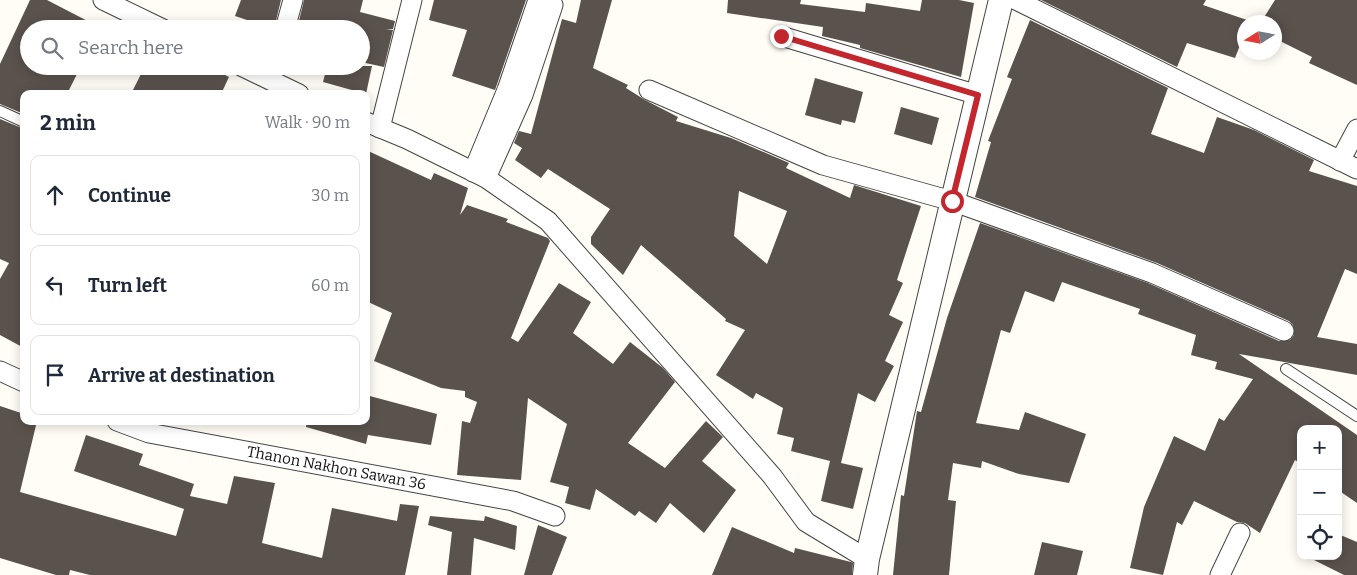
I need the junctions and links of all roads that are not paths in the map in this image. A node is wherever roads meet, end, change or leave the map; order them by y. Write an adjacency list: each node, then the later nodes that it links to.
1 (103, 0): 7 (street)
2 (293, 0): 8 (street)
3 (412, 0): 16 (street)
4 (1001, 0): 13 (street)
5 (1016, 0): 18 (street)
6 (545, 2): 20 (street)
7 (144, 20)
8 (287, 20)
9 (781, 36): 13 (street)
10 (275, 75): 11 (street)
11 (294, 90)
12 (649, 90): 21 (street)
13 (978, 95): 21 (street)
14 (0, 111): 15 (lane)
15 (20, 120)
16 (373, 125): 20 (street)
17 (1357, 129): 18 (street)
18 (1340, 161): 19 (street)
19 (1357, 169)
20 (480, 175): 30 (street)
21 (952, 201): 22 (street); 30 (street)
22 (1284, 331)
23 (1286, 369): 26 (lane)
24 (0, 371): 25 (street)
25 (20, 380)
26 (1357, 416)
27 (128, 425): 28 (street, Thanon Nakhon Sawan 36)
28 (555, 516)
29 (1240, 532): 31 (street)
30 (866, 567)
31 (1220, 575)

